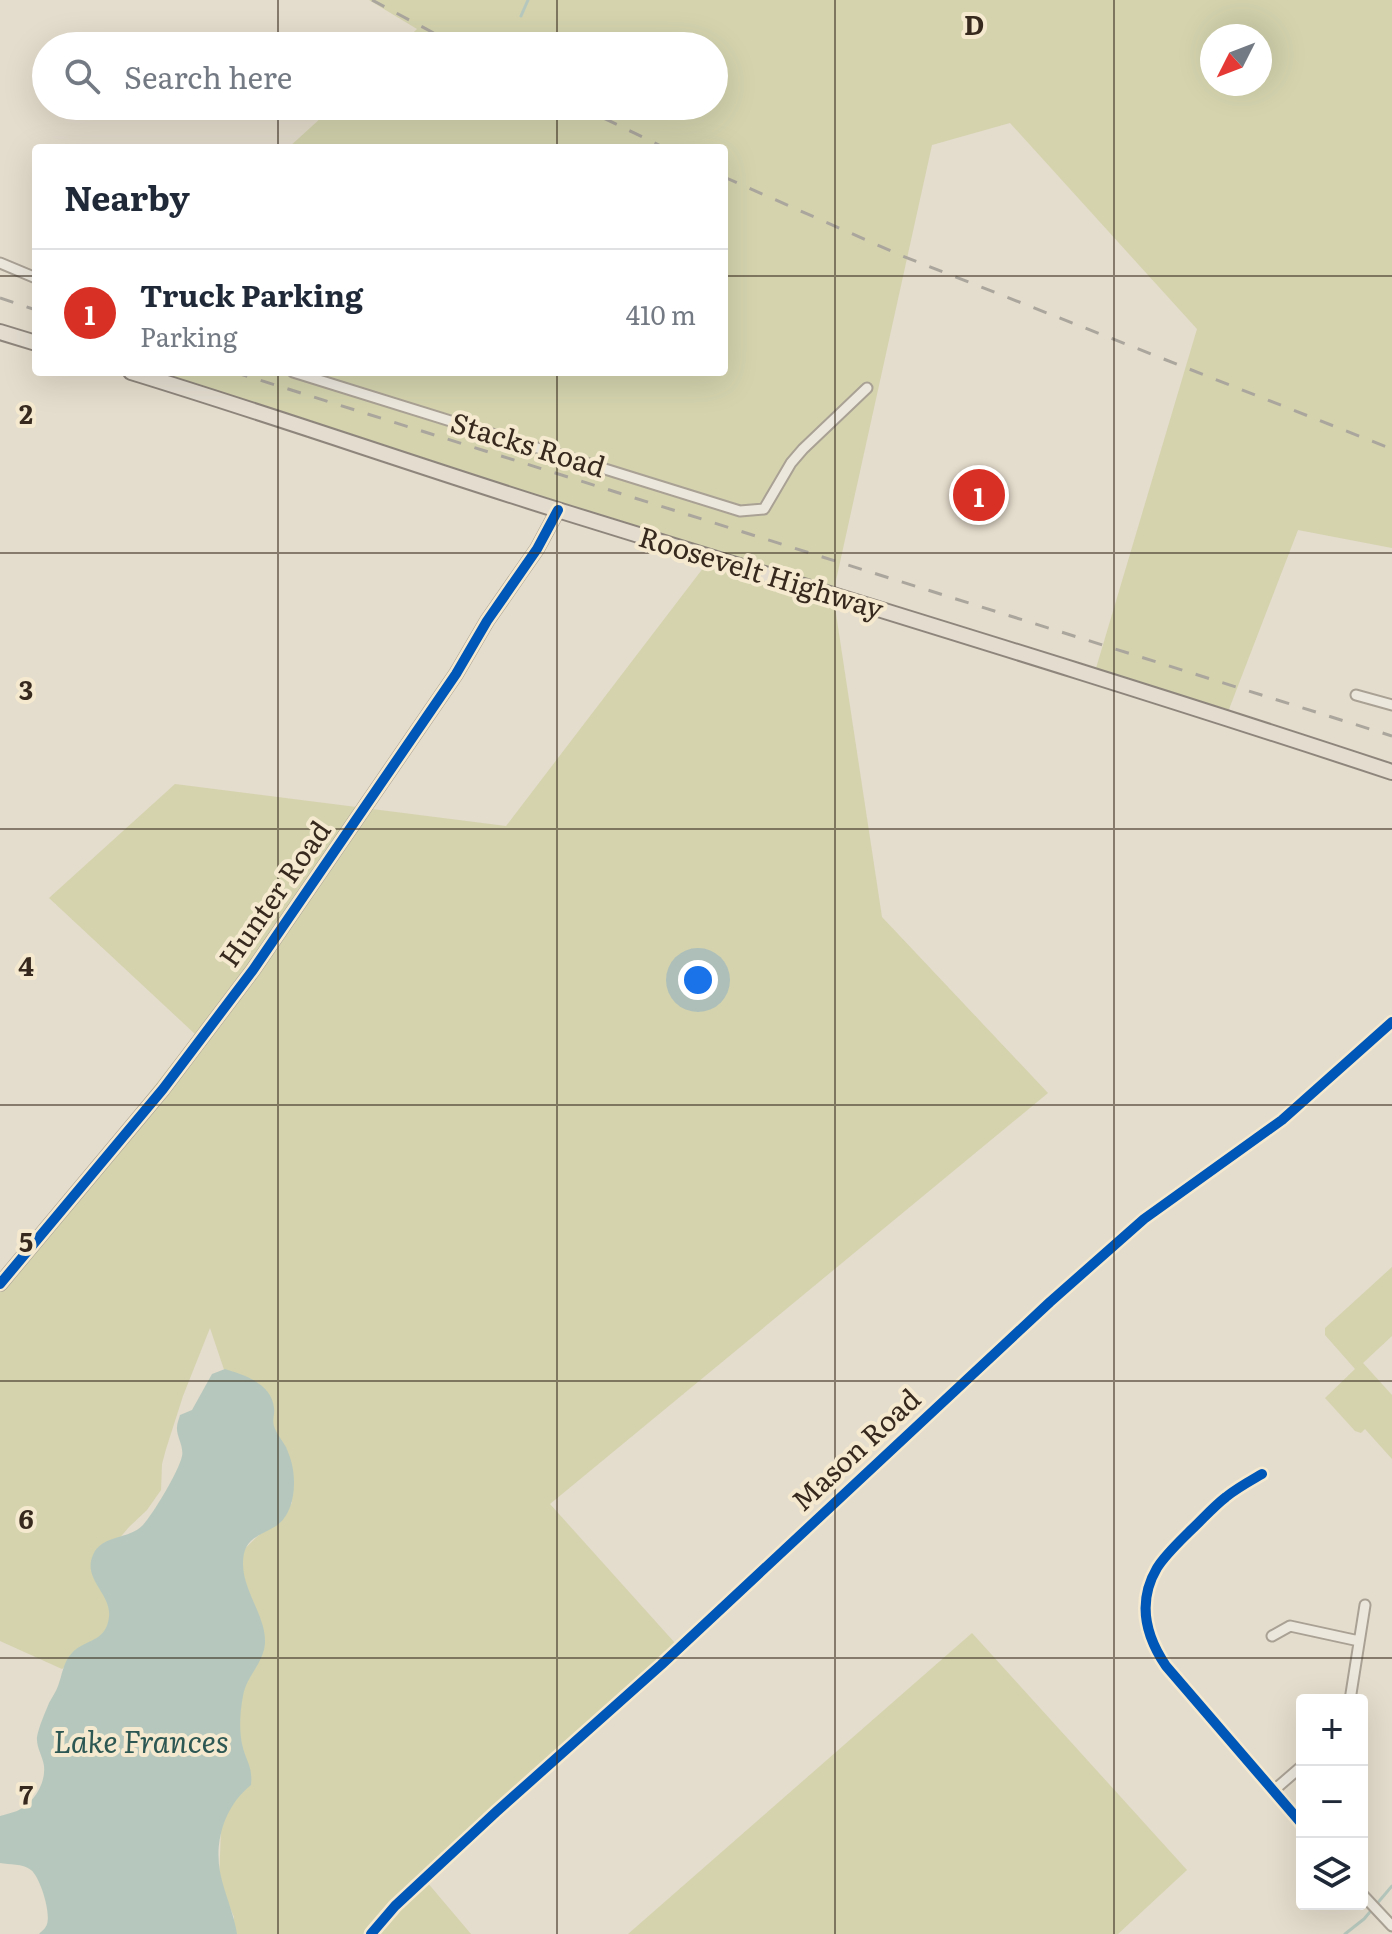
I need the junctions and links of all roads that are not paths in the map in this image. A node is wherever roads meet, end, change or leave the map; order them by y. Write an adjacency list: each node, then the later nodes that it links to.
1 (0, 263): 2 (street)
2 (32, 276)
3 (0, 332): 4 (main road)
4 (32, 342)
5 (144, 376): 8 (main road, Roosevelt Highway)
6 (306, 376): 7 (street, Stacks Road)
7 (867, 388)
8 (558, 510): 11 (main road, Roosevelt Highway); 13 (street, Hunter Road)
9 (1356, 695): 10 (street)
10 (1392, 705)
11 (1392, 772)
12 (1392, 1022): 24 (street, Mason Road)
13 (0, 1284)
14 (1262, 1474): 20 (street)
15 (1365, 1605): 17 (street)
16 (1272, 1636): 17 (street)
17 (1359, 1641): 18 (street)
18 (1351, 1694)
19 (1296, 1771): 20 (street)
20 (1273, 1791): 21 (street)
21 (1296, 1817)
22 (1368, 1900): 23 (street)
23 (1392, 1926)
24 (371, 1934)

